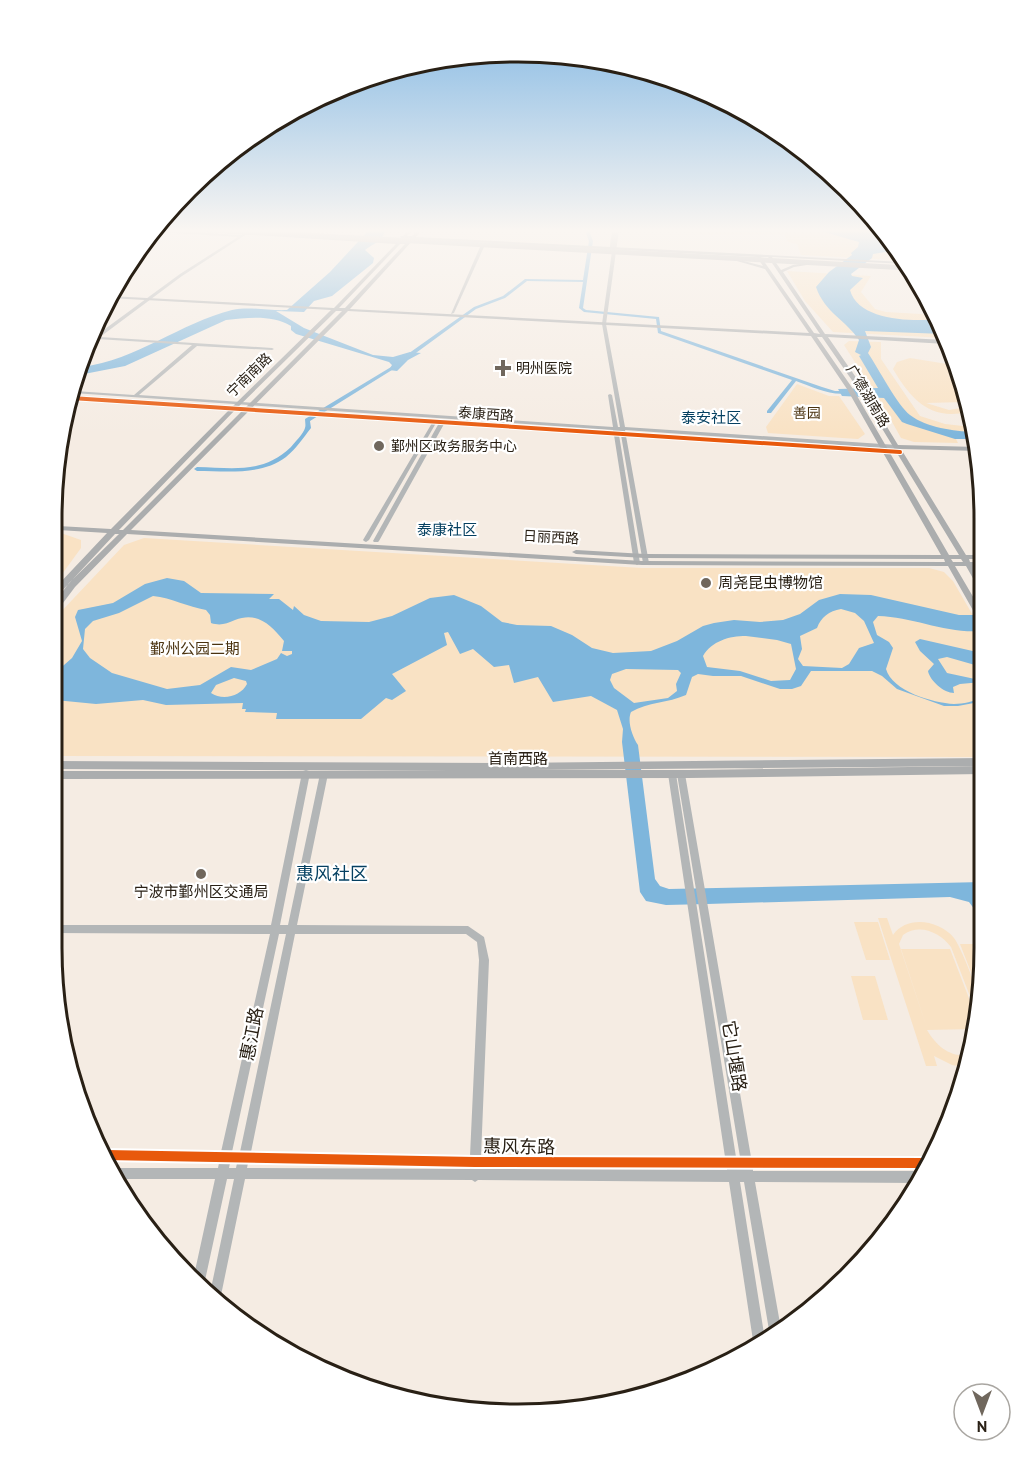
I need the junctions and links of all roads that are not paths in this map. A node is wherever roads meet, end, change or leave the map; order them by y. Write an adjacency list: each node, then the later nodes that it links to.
1 (148, 298): 14 (street)
2 (172, 298): 10 (main road)
3 (346, 298): 10 (main road, 宁南南路)
4 (356, 298): 11 (main road, 宁南南路)
5 (462, 298): 12 (street)
6 (604, 298): 13 (street)
7 (604, 298): 13 (street)
8 (787, 298): 15 (main road, 广德湖南路)
9 (798, 298): 16 (main road, 广德湖南路)
10 (335, 309): 11 (main road); 24 (main road, 宁南南路)
11 (346, 309): 12 (main road); 25 (main road, 宁南南路)
12 (456, 314): 13 (main road)
13 (601, 319): 15 (main road); 29 (street)
14 (101, 333)
15 (812, 335): 16 (main road); 30 (main road, 广德湖南路)
16 (824, 335): 18 (main road); 32 (main road, 广德湖南路)
17 (98, 338): 19 (street)
18 (939, 341)
19 (196, 344): 20 (street); 22 (street)
20 (272, 349)
21 (79, 392): 22 (street, 泰康西路)
22 (135, 396): 24 (street, 泰康西路)
23 (77, 398): 26 (street, 泰康西路)
24 (239, 403): 25 (street, 泰康西路); 26 (main road, 宁南南路)
25 (250, 407): 26 (street, 泰康西路); 27 (street, 泰康西路); 29 (street, 泰康西路); 35 (main road, 宁南南路)
26 (234, 408): 35 (main road, 宁南南路)
27 (434, 423): 28 (street, 泰康西路); 36 (street)
28 (442, 423): 29 (street, 泰康西路); 37 (street)
29 (619, 431): 30 (street, 泰康西路); 38 (street)
30 (884, 449): 32 (street, 泰康西路); 40 (main road, 广德湖南路)
31 (969, 449): 32 (main road, 泰康西路)
32 (898, 450): 33 (main road, 泰康西路); 41 (main road, 广德湖南路)
33 (970, 454)
34 (62, 525): 35 (main road)
35 (121, 529): 36 (main road, 日丽西路); 38 (main road, 日丽西路); 44 (main road, 宁南南路); 45 (main road, 宁南南路)
36 (366, 540): 37 (main road, 日丽西路)
37 (376, 541): 38 (main road, 日丽西路)
38 (641, 559): 40 (main road, 日丽西路); 40 (main road, 日丽西路)
39 (974, 559): 41 (main road)
40 (947, 561): 41 (main road); 46 (main road, 广德湖南路)
41 (966, 561): 42 (main road); 43 (main road, 广德湖南路)
42 (974, 562)
43 (974, 574)
44 (62, 585)
45 (62, 598)
46 (974, 606)
47 (974, 762): 48 (main road, 首南西路)
48 (62, 765)
49 (974, 771): 52 (main road, 首南西路)
50 (306, 773): 51 (main road, 首南西路); 53 (main road, 首南西路); 55 (street, 惠江路)
51 (324, 774): 52 (main road, 首南西路); 56 (street, 惠江路)
52 (676, 774): 62 (street, 它山堰路); 63 (street, 它山堰路)
53 (62, 775)
54 (62, 929): 55 (street)
55 (275, 930): 56 (street); 58 (street, 惠江路)
56 (292, 930): 59 (street, 惠江路); 60 (street)
57 (112, 1155): 58 (street, 惠风东路)
58 (226, 1156): 59 (street, 惠风东路); 65 (street, 惠江路)
59 (246, 1156): 60 (street, 惠风东路); 66 (street, 惠江路)
60 (475, 1162): 62 (street, 惠风东路); 67 (street)
61 (920, 1163): 63 (street, 惠风东路)
62 (732, 1164): 63 (street, 惠风东路); 69 (street, 它山堰路)
63 (747, 1164): 70 (street, 它山堰路)
64 (121, 1173): 65 (street)
65 (223, 1173): 66 (street); 71 (street, 惠江路)
66 (242, 1173): 67 (street); 72 (street, 惠江路)
67 (475, 1176): 69 (street)
68 (912, 1177): 70 (street)
69 (734, 1178): 70 (street); 74 (street, 它山堰路)
70 (749, 1178): 73 (street, 它山堰路)
71 (200, 1276)
72 (216, 1291)
73 (774, 1327)
74 (758, 1336)

